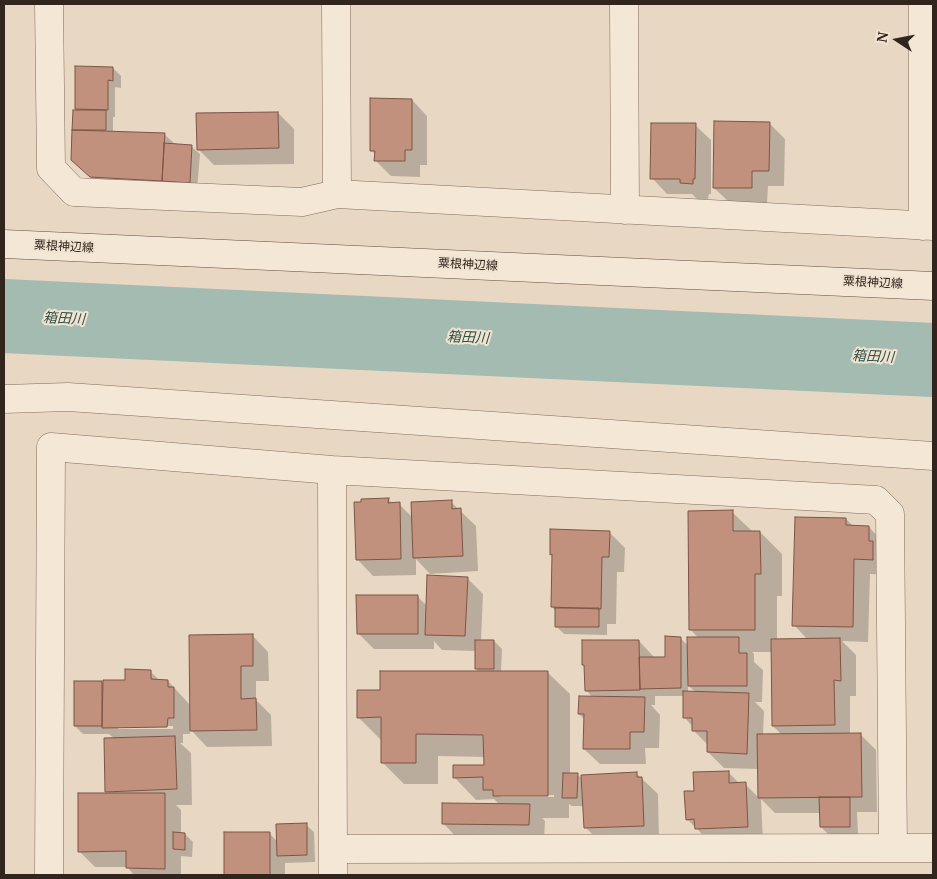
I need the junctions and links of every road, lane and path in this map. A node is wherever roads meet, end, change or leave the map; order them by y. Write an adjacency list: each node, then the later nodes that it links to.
1 (49, 4): 5 (street)
2 (336, 4): 5 (street)
3 (624, 4): 6 (street)
4 (923, 4): 7 (street)
5 (337, 194): 6 (street)
6 (625, 210): 7 (street)
7 (928, 226)
8 (4, 244): 9 (street, 粟根神辺線)
9 (933, 286)
10 (4, 398): 11 (street)
11 (933, 456)
12 (332, 470): 13 (street); 15 (street); 16 (street)
13 (893, 848): 14 (street); 15 (street)
14 (933, 848)
15 (333, 862)
16 (48, 875)

